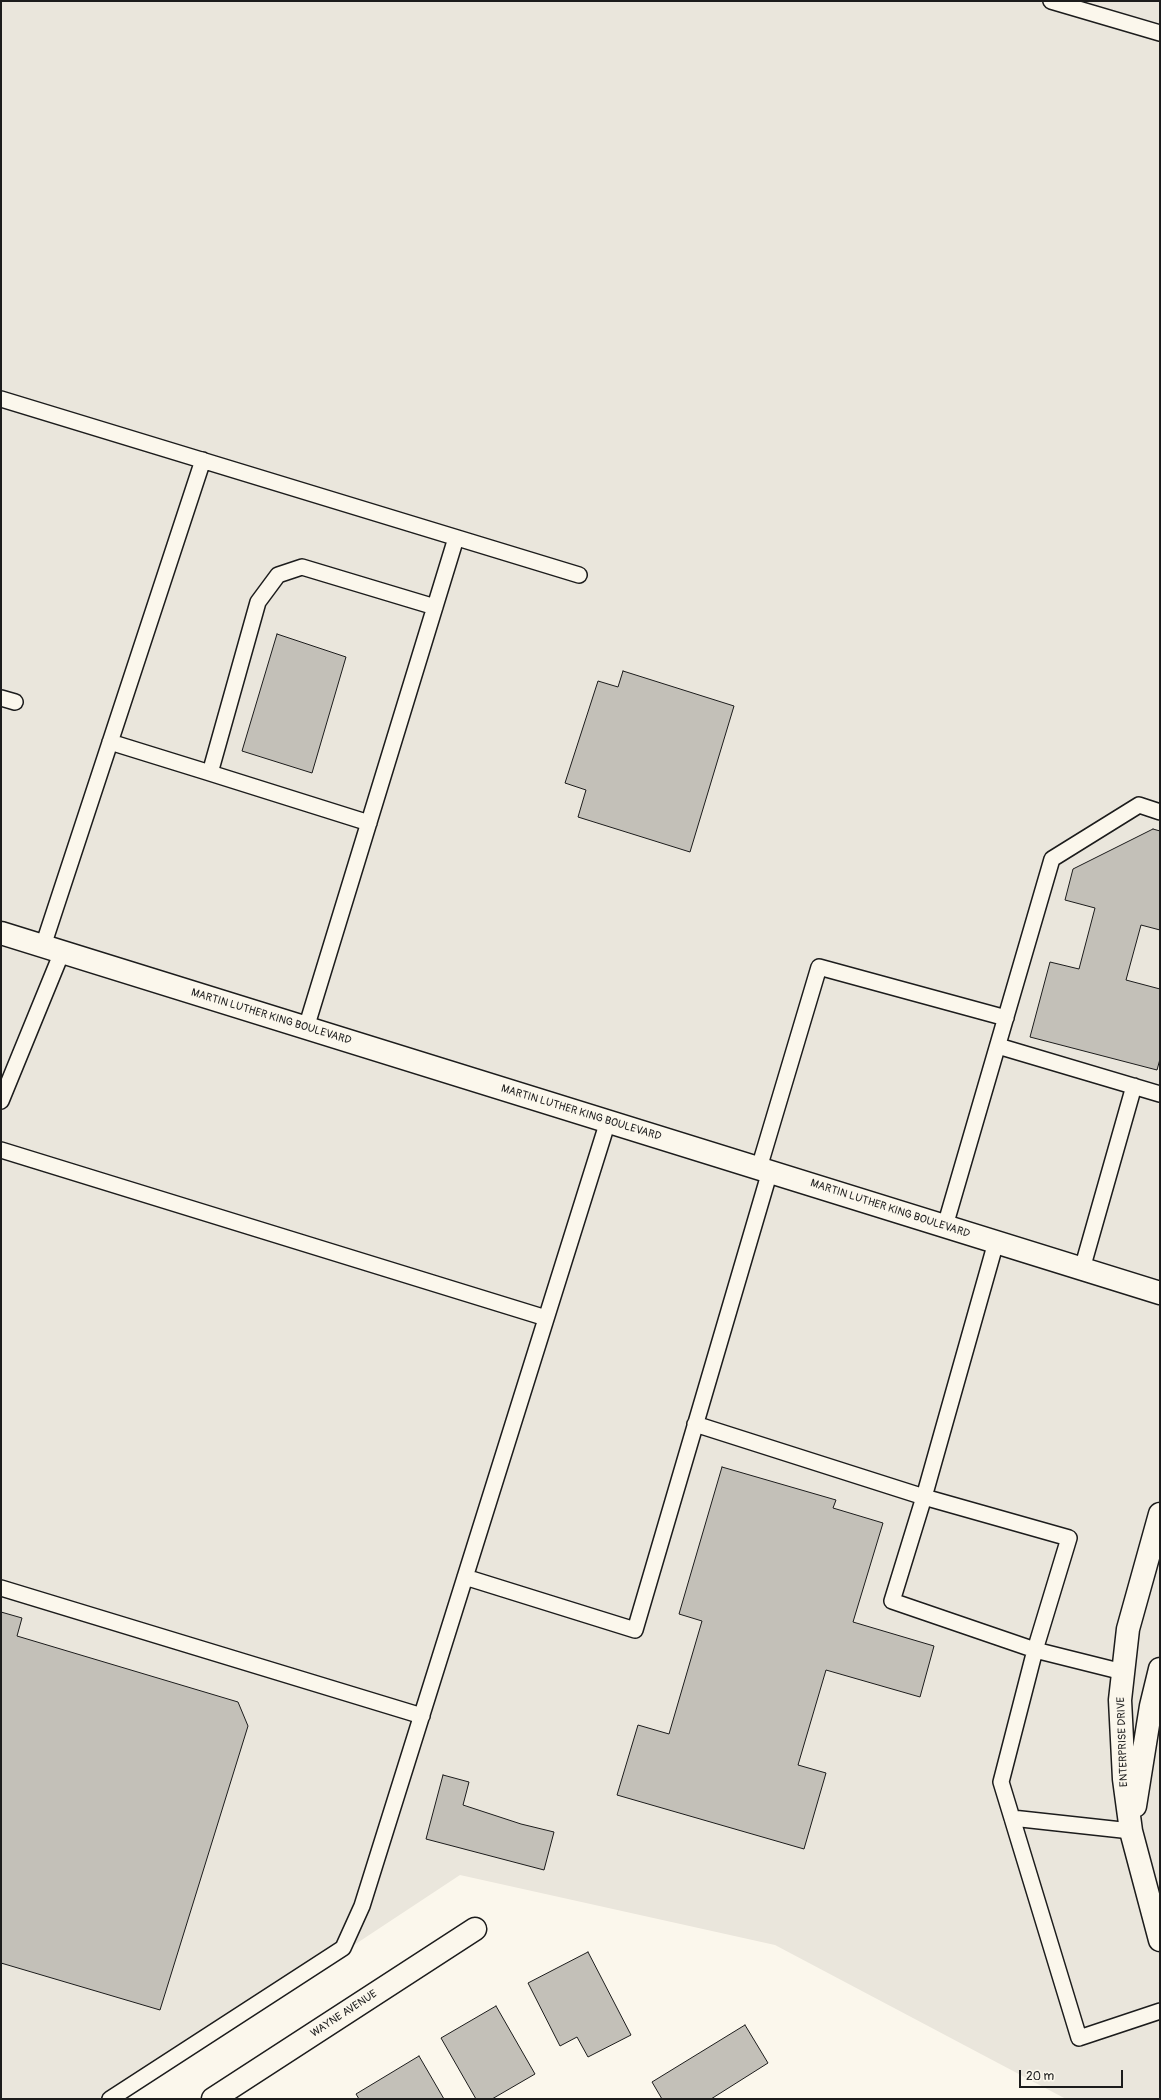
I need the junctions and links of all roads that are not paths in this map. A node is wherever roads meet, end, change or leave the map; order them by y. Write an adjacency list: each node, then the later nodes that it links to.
1 (1051, 1): 2 (lane)
2 (1160, 33)
3 (1, 399): 4 (lane)
4 (203, 460): 5 (lane); 8 (lane)
5 (456, 538): 6 (lane); 7 (lane)
6 (579, 575)
7 (435, 607): 9 (lane); 11 (lane)
8 (110, 742): 9 (lane); 13 (lane)
9 (210, 773): 11 (lane)
10 (1160, 812): 14 (lane)
11 (369, 823): 15 (lane)
12 (1, 933): 13 (main road, MARTIN LUTHER KING BOULEVARD)
13 (53, 949): 15 (main road, MARTIN LUTHER KING BOULEVARD); 19 (lane)
14 (1006, 1018): 16 (lane); 22 (lane)
15 (306, 1028): 20 (main road, MARTIN LUTHER KING BOULEVARD)
16 (998, 1046): 17 (lane); 23 (lane)
17 (1134, 1086): 18 (lane); 25 (lane)
18 (1160, 1094)
19 (1, 1101)
20 (608, 1121): 22 (main road, MARTIN LUTHER KING BOULEVARD); 27 (lane)
21 (1, 1150): 27 (lane)
22 (765, 1169): 23 (main road, MARTIN LUTHER KING BOULEVARD); 28 (lane)
23 (945, 1226): 24 (main road, MARTIN LUTHER KING BOULEVARD)
24 (996, 1242): 25 (main road, MARTIN LUTHER KING BOULEVARD); 29 (lane)
25 (1082, 1269): 26 (main road, MARTIN LUTHER KING BOULEVARD)
26 (1160, 1294)
27 (546, 1318): 31 (lane)
28 (695, 1424): 29 (lane); 31 (lane)
29 (924, 1497): 33 (lane); 33 (lane)
30 (1160, 1514): 35 (main road, ENTERPRISE DRIVE)
31 (465, 1577): 37 (lane)
32 (1, 1588): 37 (lane)
33 (1035, 1650): 35 (lane); 38 (lane)
34 (1160, 1669): 36 (main road, ENTERPRISE DRIVE)
35 (1123, 1672): 39 (main road, ENTERPRISE DRIVE)
36 (1155, 1708): 39 (main road, ENTERPRISE DRIVE)
37 (422, 1716): 43 (lane)
38 (1012, 1818): 39 (lane); 42 (lane)
39 (1131, 1831): 41 (main road, ENTERPRISE DRIVE)
40 (475, 1929): 44 (main road, WAYNE AVENUE)
41 (1160, 1940)
42 (1160, 2011)
43 (110, 2099)
44 (213, 2099)

